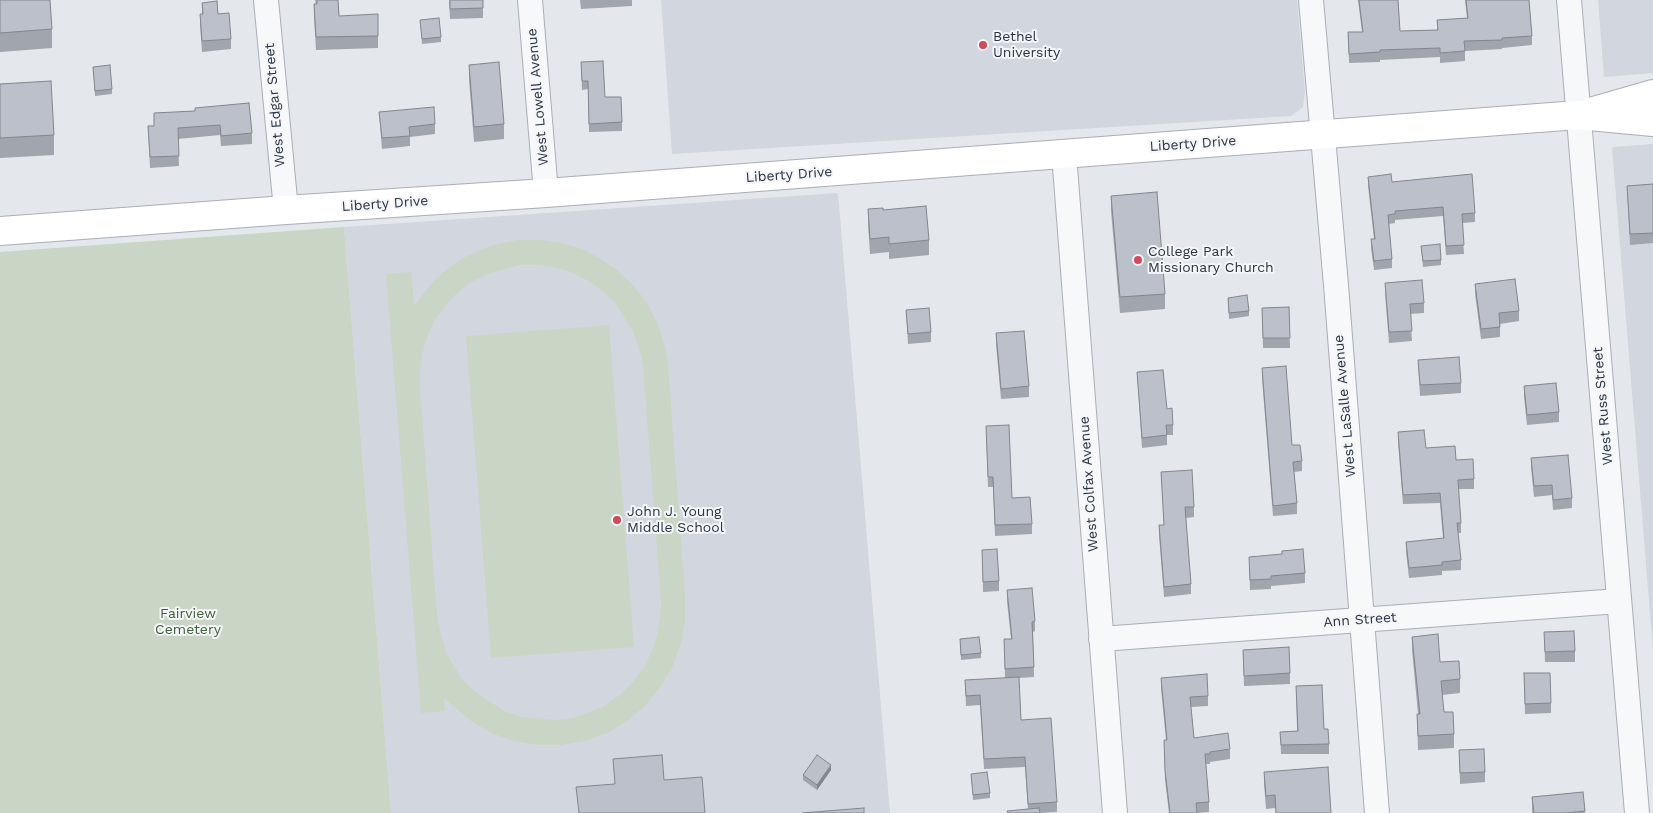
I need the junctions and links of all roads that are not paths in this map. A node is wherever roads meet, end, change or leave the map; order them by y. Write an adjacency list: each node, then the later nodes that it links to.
1 (266, 0): 11 (street, West Edgar Street)
2 (530, 0): 10 (street, West Lowell Avenue)
3 (1311, 0): 8 (street, West LaSalle Avenue)
4 (1569, 0): 6 (street, West Russ Street)
5 (1653, 94): 6 (street, Liberty Drive)
6 (1578, 115): 7 (street, Liberty Drive); 8 (street, Liberty Drive); 13 (street, West Russ Street)
7 (1653, 122)
8 (1322, 134): 9 (street, Liberty Drive); 14 (street, West LaSalle Avenue)
9 (1064, 154): 10 (street, Liberty Drive); 15 (street, West Colfax Avenue)
10 (546, 194): 11 (street, Liberty Drive)
11 (286, 210): 12 (street, Liberty Drive)
12 (0, 231)
13 (1619, 601): 14 (street, Ann Street); 18 (street, West Russ Street)
14 (1362, 620): 15 (street, Ann Street); 17 (street, West LaSalle Avenue)
15 (1101, 639): 16 (street, West Colfax Avenue)
16 (1115, 813)
17 (1377, 813)
18 (1637, 813)

